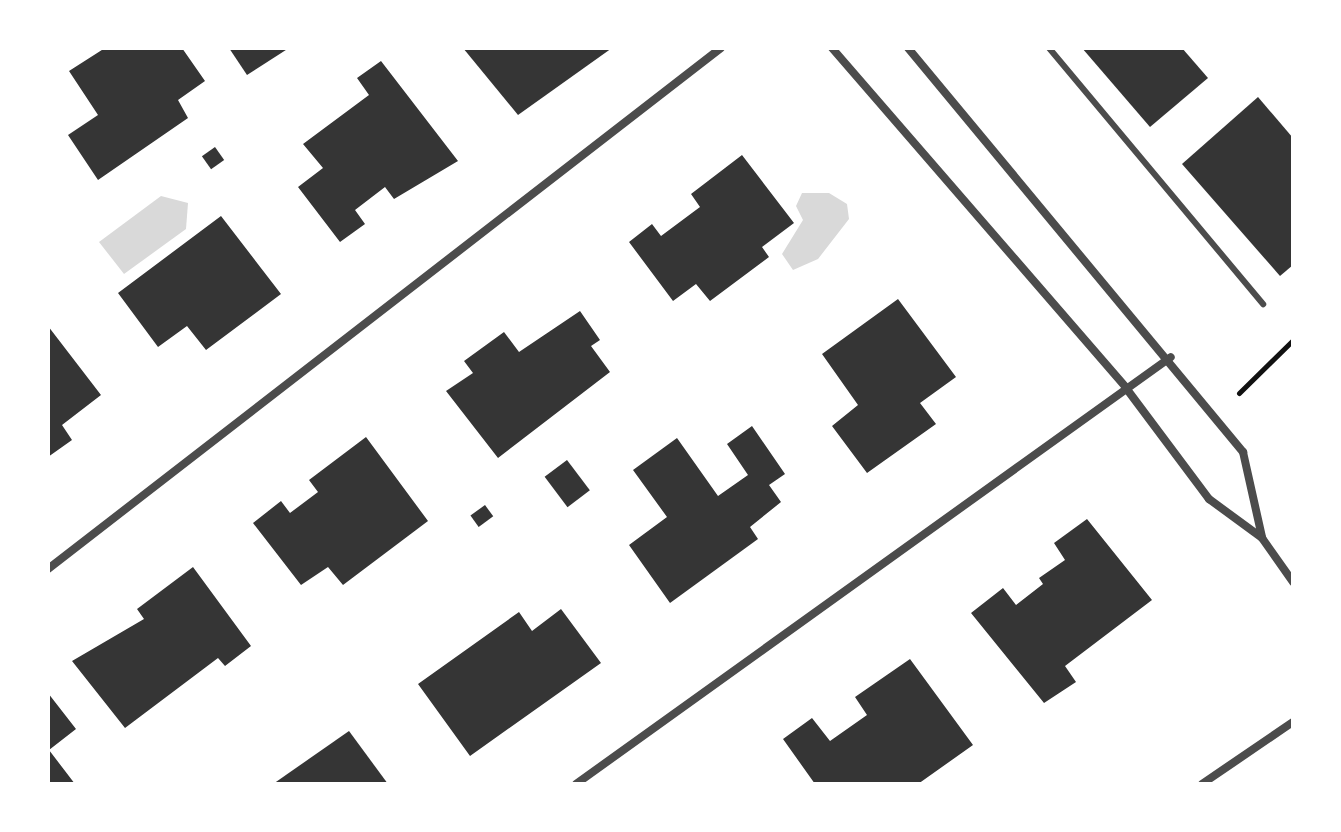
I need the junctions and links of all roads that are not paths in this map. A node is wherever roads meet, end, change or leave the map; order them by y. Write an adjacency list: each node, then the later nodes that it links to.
1 (721, 48): 9 (street)
2 (832, 48): 7 (street)
3 (908, 48): 6 (street)
4 (1049, 48): 5 (lane)
5 (1263, 304)
6 (1171, 357): 7 (street); 8 (street)
7 (1126, 388): 8 (street); 12 (street)
8 (1262, 538): 10 (street)
9 (48, 569)
10 (1293, 582)
11 (1293, 722): 13 (street)
12 (576, 784)
13 (1202, 784)

